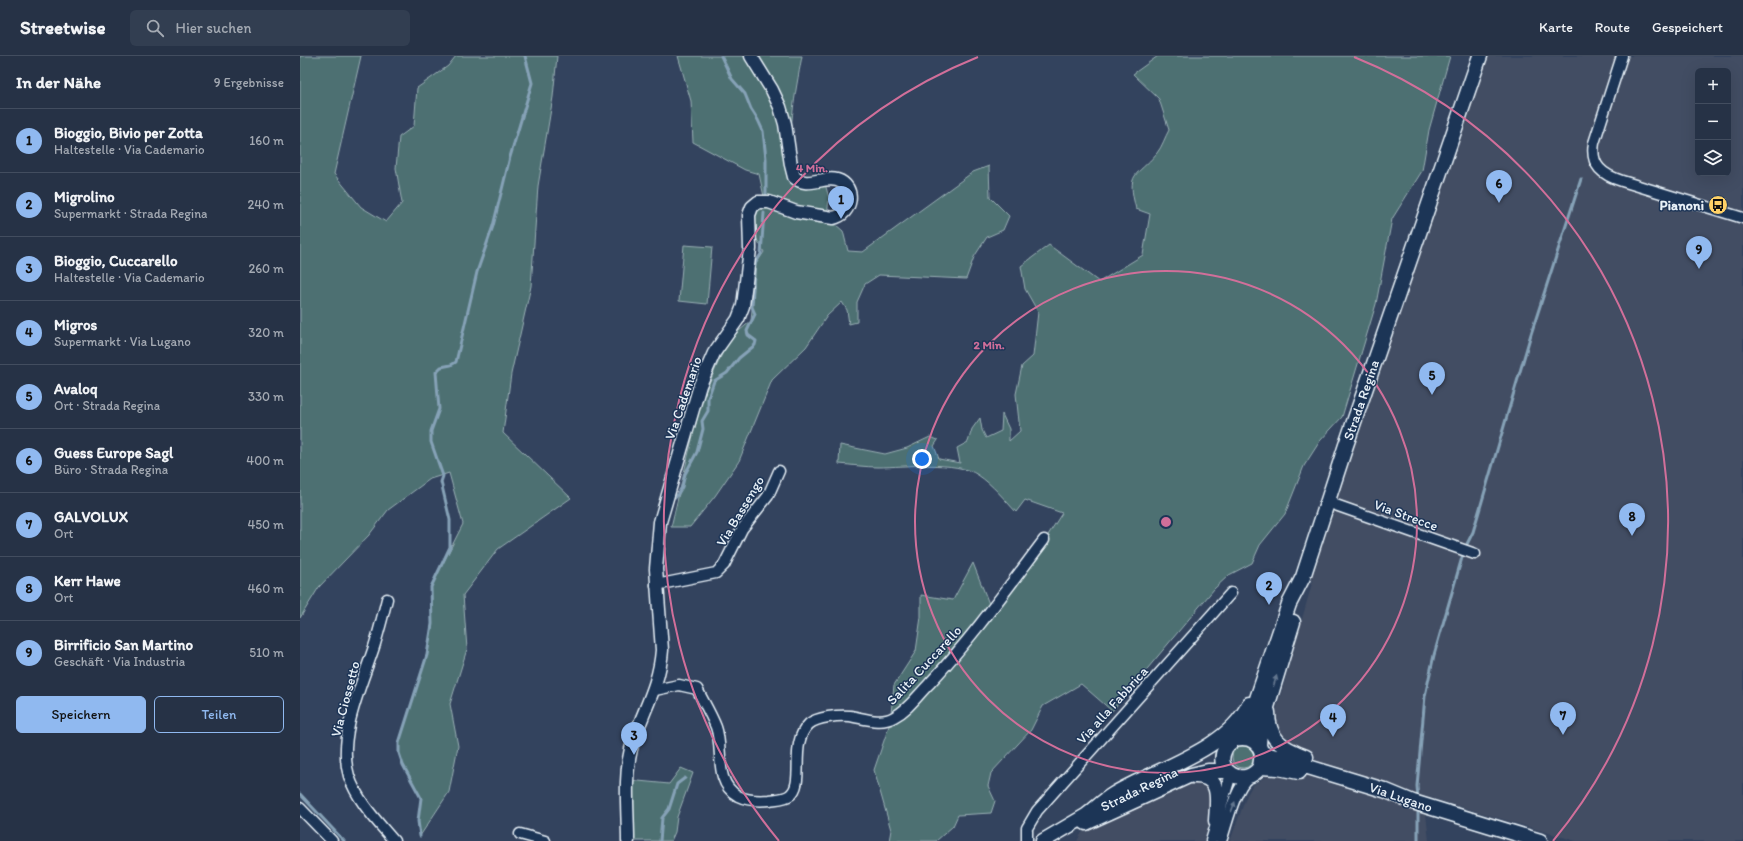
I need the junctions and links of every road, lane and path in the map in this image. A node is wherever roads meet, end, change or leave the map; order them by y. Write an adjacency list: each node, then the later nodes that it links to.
1 (751, 56): 10 (street, Via Cademario)
2 (1480, 56): 6 (main road, Strada Regina)
3 (1622, 56): 4 (street)
4 (1743, 218)
5 (779, 471): 10 (street, Via Bassengo)
6 (1327, 502): 8 (street, Via Strecce); 9 (main road, Strada Regina)
7 (1044, 540): 14 (street, Salita Cuccarello)
8 (1475, 554)
9 (1303, 576): 13 (main road, Strada Regina); 15 (main road, one-way to 9)
10 (656, 585): 14 (street, Via Cademario)
11 (1231, 593): 33 (street, Via alla Fabbrica)
12 (387, 599): 30 (street, Via Ciossetto)
13 (1276, 645): 16 (main road, Strada Regina); 25 (main road)
14 (655, 690): 32 (street, Via Cademario)
15 (1269, 701): 17 (main road); 22 (main road)
16 (1232, 741): 17 (main road); 19 (main road); 25 (main road, Strada Regina)
17 (1260, 749): 18 (main road); 22 (main road, Via Lugano)
18 (1260, 767): 20 (main road); 23 (main road)
19 (1229, 772): 20 (main road); 21 (main road, Strada Regina); 26 (street)
20 (1249, 777): 35 (street, one-way to 20)
21 (1184, 778): 26 (main road); 28 (main road, Strada Regina)
22 (1381, 790): 23 (main road, Via Lugano)
23 (1419, 804): 36 (main road, Via Lugano)
24 (300, 808): 29 (street)
25 (1087, 815): 28 (main road, Strada Regina)
26 (1216, 821): 34 (street)
27 (520, 834): 31 (street)
28 (1046, 839)
29 (332, 841)
30 (394, 841)
31 (545, 841)
32 (628, 841)
33 (1027, 841)
34 (1211, 841)
35 (1222, 841)
36 (1540, 841)

